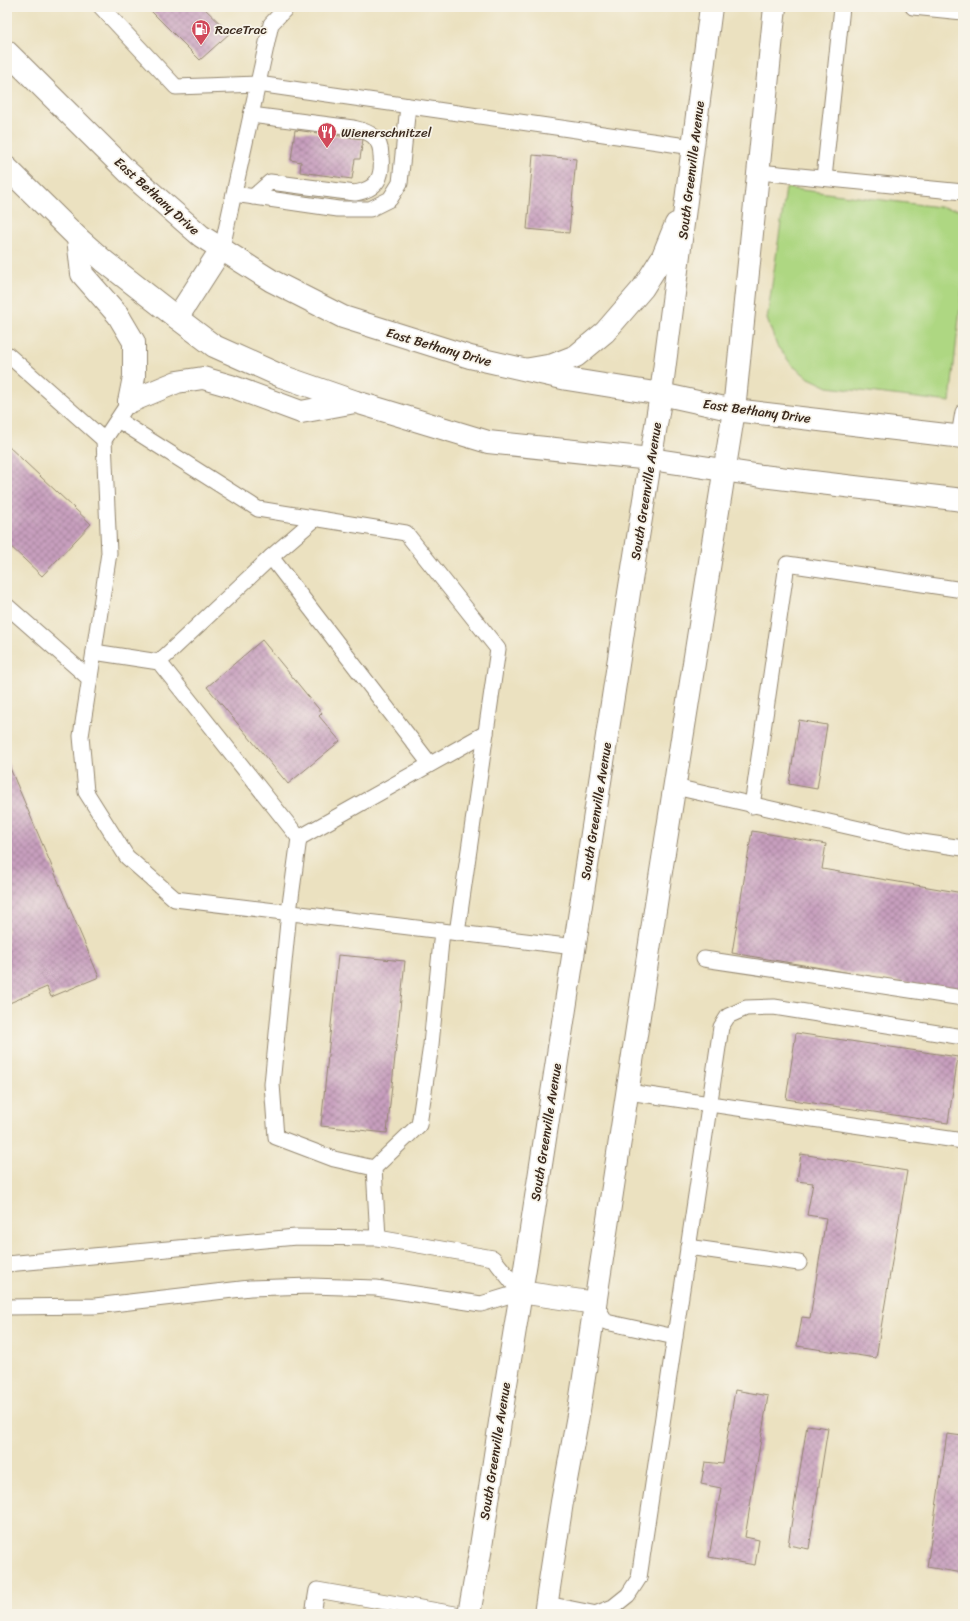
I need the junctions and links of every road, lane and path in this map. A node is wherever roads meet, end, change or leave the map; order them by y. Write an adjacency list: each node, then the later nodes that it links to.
1 (101, 7): 9 (lane)
2 (287, 7): 9 (lane)
3 (711, 7): 12 (main road, South Greenville Avenue)
4 (775, 7): 14 (main road)
5 (842, 7): 15 (lane)
6 (913, 7): 7 (lane)
7 (963, 12)
8 (7, 52): 21 (main road, East Bethany Drive)
9 (258, 84): 10 (lane); 11 (lane)
10 (408, 106): 12 (lane); 19 (lane)
11 (251, 115): 18 (lane); 19 (lane)
12 (693, 147): 16 (main road, South Greenville Avenue)
13 (7, 168): 20 (main road)
14 (759, 172): 15 (lane); 27 (main road)
15 (824, 178): 17 (lane)
16 (689, 189): 24 (main road); 25 (main road, South Greenville Avenue)
17 (963, 192)
18 (234, 194): 19 (lane); 21 (lane)
19 (253, 197)
20 (78, 238): 22 (main road); 28 (main road)
21 (222, 248): 22 (main road); 24 (main road, East Bethany Drive)
22 (177, 318): 26 (main road)
23 (7, 354): 31 (lane)
24 (524, 370): 25 (main road, East Bethany Drive)
25 (661, 394): 27 (main road, East Bethany Drive); 32 (main road, South Greenville Avenue)
26 (356, 402): 28 (main road); 32 (main road)
27 (734, 410): 30 (main road, East Bethany Drive); 33 (main road)
28 (124, 411): 31 (lane); 35 (lane)
29 (963, 412): 30 (lane)
30 (961, 437)
31 (104, 440): 39 (lane)
32 (651, 459): 33 (main road); 51 (main road, South Greenville Avenue)
33 (724, 470): 34 (main road); 44 (main road)
34 (963, 500)
35 (315, 518): 36 (lane); 42 (lane)
36 (271, 557): 40 (lane); 43 (lane)
37 (963, 590): 45 (lane)
38 (7, 606): 41 (lane)
39 (94, 652): 40 (lane); 41 (lane)
40 (159, 662): 46 (lane)
41 (90, 679): 48 (lane)
42 (486, 733): 43 (lane); 50 (lane)
43 (430, 764): 46 (lane)
44 (675, 787): 45 (lane); 55 (main road)
45 (752, 806): 47 (lane)
46 (300, 838): 48 (lane)
47 (963, 848)
48 (289, 912): 49 (lane); 58 (lane)
49 (442, 931): 50 (lane); 58 (lane)
50 (457, 933): 51 (lane)
51 (575, 947): 63 (main road, South Greenville Avenue)
52 (704, 959): 53 (lane)
53 (963, 998)
54 (963, 1037): 56 (lane)
55 (628, 1092): 56 (lane); 64 (main road)
56 (709, 1104): 57 (lane); 60 (lane)
57 (963, 1141)
58 (374, 1168): 59 (lane)
59 (378, 1238): 62 (lane); 63 (lane)
60 (688, 1247): 61 (lane); 66 (lane)
61 (799, 1263)
62 (7, 1264)
63 (520, 1292): 64 (main road); 65 (lane); 70 (main road, South Greenville Avenue)
64 (595, 1303): 66 (lane); 67 (main road)
65 (7, 1307)
66 (675, 1336): 71 (lane)
67 (546, 1609): 71 (lane)
68 (313, 1614): 69 (lane)
69 (455, 1614)
70 (468, 1614)
71 (596, 1614)

